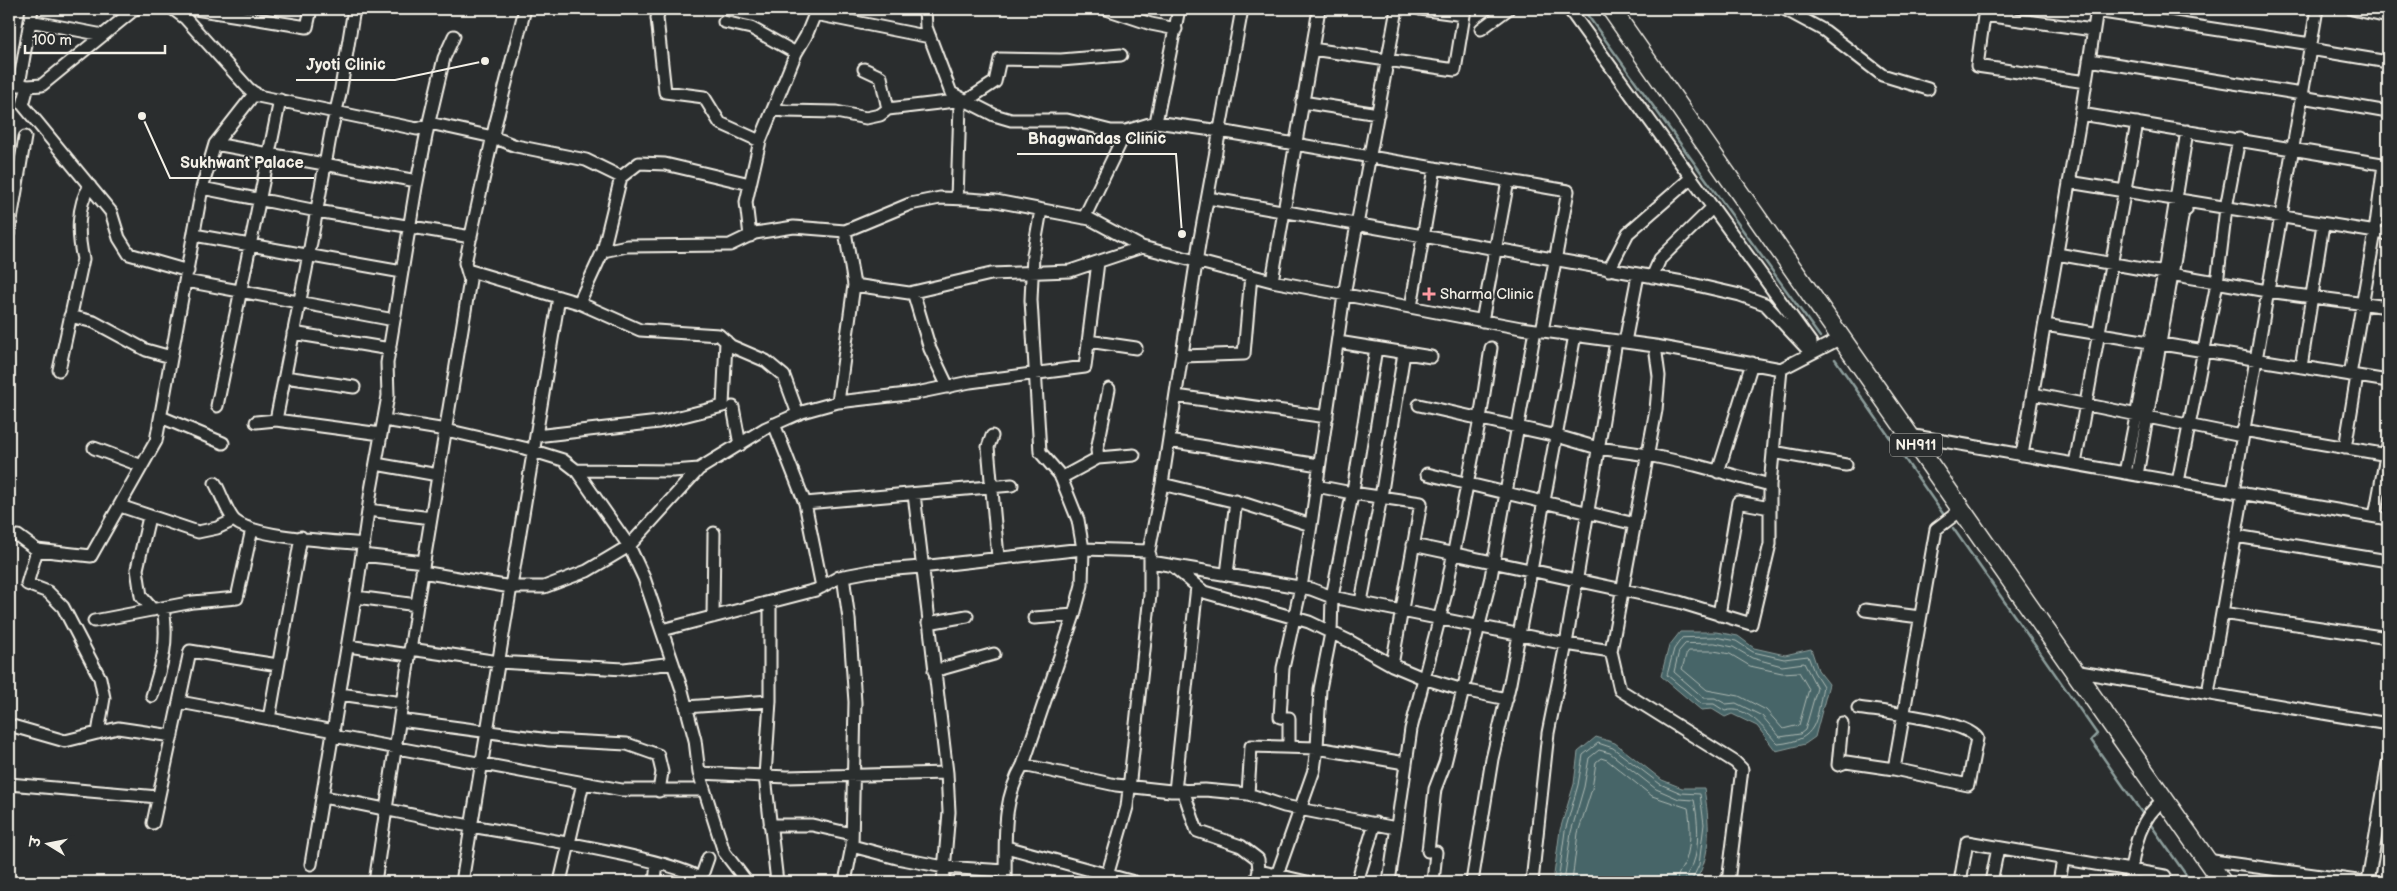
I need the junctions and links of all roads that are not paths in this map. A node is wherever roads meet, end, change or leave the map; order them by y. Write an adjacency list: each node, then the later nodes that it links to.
1 (32, 9): 27 (street)
2 (135, 9): 32 (street)
3 (173, 9): 46 (street)
4 (195, 9): 5 (street)
5 (311, 9)
6 (354, 9): 53 (street)
7 (525, 9): 63 (street)
8 (659, 9): 66 (street)
9 (925, 9): 34 (street)
10 (1106, 9): 29 (street)
11 (1179, 9): 29 (street)
12 (1242, 9): 61 (street)
13 (1318, 9): 36 (street)
14 (1396, 9): 39 (street)
15 (1420, 9): 24 (street)
16 (1508, 9): 30 (street)
17 (1569, 9): 76 (street)
18 (1611, 9): 147 (highway, NH911)
19 (1784, 9): 45 (street)
20 (2317, 9): 35 (street)
21 (2352, 9): 26 (street)
22 (2096, 10): 31 (street); 35 (street)
23 (816, 11): 34 (street); 37 (street)
24 (1465, 12): 39 (street)
25 (1984, 12): 31 (street); 43 (street)
26 (2388, 17)
27 (30, 21): 32 (street); 44 (street)
28 (724, 22): 37 (street)
29 (1176, 29): 57 (street)
30 (1481, 29)
31 (2093, 30): 40 (street)
32 (103, 35): 44 (street)
33 (454, 36): 59 (street)
34 (930, 37): 49 (street)
35 (2311, 46): 41 (street); 47 (street)
36 (1312, 49): 39 (street); 50 (street)
37 (796, 53): 51 (street)
38 (1121, 55): 49 (street)
39 (1388, 60): 55 (street)
40 (2089, 60): 43 (street); 47 (street)
41 (2388, 62)
42 (864, 69): 52 (street)
43 (2086, 82): 56 (street)
44 (19, 85): 81 (street)
45 (1928, 89)
46 (255, 93): 48 (street); 67 (street)
47 (2302, 96): 54 (street); 69 (street)
48 (280, 100): 53 (street); 70 (street)
49 (964, 100): 52 (street); 60 (street); 86 (street)
50 (1302, 102): 55 (street); 68 (street)
51 (773, 108): 52 (street); 66 (street)
52 (888, 109)
53 (336, 111): 59 (street); 72 (street)
54 (2388, 112)
55 (1378, 114): 71 (street)
56 (2081, 114): 58 (street); 79 (street)
57 (1156, 122): 60 (street); 61 (street)
58 (2137, 123): 62 (street); 83 (street)
59 (428, 126): 63 (street); 77 (street)
60 (1126, 131): 94 (street)
61 (1220, 131): 68 (street); 84 (street)
62 (2187, 131): 65 (street); 87 (street)
63 (493, 137): 75 (street); 105 (street)
64 (26, 138): 99 (street)
65 (2239, 139): 69 (street); 89 (street)
66 (760, 140): 80 (street)
67 (215, 144): 70 (street); 82 (street)
68 (1295, 144): 71 (street); 92 (street)
69 (2292, 148): 73 (street); 93 (street)
70 (269, 154): 72 (street); 85 (street)
71 (1370, 157): 74 (street); 95 (street)
72 (325, 164): 77 (street); 91 (street)
73 (2386, 165): 100 (street)
74 (1435, 168): 78 (street); 104 (street)
75 (622, 177): 80 (street); 109 (street)
76 (1691, 178): 88 (street); 117 (street)
77 (417, 181): 97 (street)
78 (1508, 181): 108 (street); 112 (street)
79 (2069, 182): 83 (street); 110 (street)
80 (750, 184): 103 (street)
81 (90, 186): 123 (street); 139 (street)
82 (202, 188): 85 (street); 102 (street)
83 (2125, 191): 87 (street); 115 (street)
84 (1208, 198): 92 (street); 113 (street)
85 (261, 199): 91 (street); 106 (street)
86 (957, 199): 90 (street); 98 (street)
87 (2181, 200): 89 (street); 120 (street)
88 (1713, 207): 124 (street); 158 (street)
89 (2226, 208): 93 (street); 126 (street)
90 (1042, 210): 94 (street); 119 (street)
91 (317, 211): 97 (street); 111 (street)
92 (1283, 213): 95 (street); 125 (street)
93 (2280, 217): 96 (street); 128 (street)
94 (1084, 218): 107 (street)
95 (1357, 224): 104 (street); 131 (street)
96 (2323, 224): 100 (street); 133 (street)
97 (410, 227): 105 (street); 118 (street)
98 (845, 231): 103 (street); 127 (street)
99 (9, 232)
100 (2375, 232): 101 (street); 136 (street)
101 (2388, 234)
102 (194, 235): 106 (street); 123 (street)
103 (750, 236): 109 (street)
104 (1424, 236): 108 (street); 137 (street)
105 (471, 237): 116 (street)
106 (252, 246): 111 (street); 129 (street)
107 (1142, 247): 113 (street); 114 (street)
108 (1496, 249): 112 (street); 141 (street)
109 (603, 251): 135 (street)
110 (2057, 254): 115 (street); 142 (street)
111 (309, 256): 118 (street); 134 (street)
112 (1555, 260): 117 (street); 143 (street)
113 (1197, 261): 121 (street); 161 (street)
114 (1098, 262): 119 (street); 148 (street)
115 (2112, 264): 120 (street); 145 (street)
116 (467, 270): 132 (street); 194 (street)
117 (1609, 270): 122 (street)
118 (402, 272): 140 (street)
119 (1032, 272): 130 (street); 169 (street)
120 (2169, 274): 126 (street); 152 (street)
121 (1251, 275): 125 (street); 161 (street)
122 (1638, 275): 124 (street); 150 (street)
123 (187, 276): 129 (street); 162 (street)
124 (1652, 277): 158 (street)
125 (1272, 281): 131 (street)
126 (2217, 283): 128 (street); 159 (street)
127 (854, 285): 130 (street); 178 (street)
128 (2267, 291): 133 (street); 164 (street)
129 (242, 292): 134 (street); 181 (street)
130 (913, 292): 174 (street)
131 (1344, 295): 137 (street); 151 (street)
132 (559, 297): 135 (street); 198 (street)
133 (2312, 297): 136 (street); 166 (street)
134 (300, 303): 140 (street); 144 (street)
135 (579, 303): 149 (street)
136 (2363, 304): 138 (street); 170 (street)
137 (1411, 307): 141 (street)
138 (2388, 307)
139 (70, 316): 162 (street); 168 (street)
140 (394, 320): 157 (street)
141 (1482, 321): 143 (street)
142 (2044, 325): 145 (street); 176 (street)
143 (1539, 330): 146 (street); 193 (street)
144 (293, 333): 157 (street); 171 (street)
145 (2098, 334): 152 (street); 180 (street)
146 (1575, 335): 150 (street); 200 (street)
147 (1841, 338): 158 (street); 197 (highway, NH911)
148 (1088, 340): 154 (street); 169 (street)
149 (726, 341): 183 (street); 198 (street)
150 (1620, 341): 153 (street); 205 (street)
151 (1338, 342): 155 (street); 186 (street)
152 (2156, 343): 159 (street); 184 (street)
153 (1655, 346): 165 (street); 212 (street)
154 (1136, 348)
155 (1376, 348): 160 (street); 235 (street)
156 (1491, 348): 187 (street)
157 (390, 349): 189 (street)
158 (1814, 352): 167 (street)
159 (2204, 352): 164 (street); 192 (street)
160 (1404, 353): 163 (street); 239 (street)
161 (1182, 356): 177 (street)
162 (171, 357): 185 (street)
163 (1431, 357)
164 (2255, 360): 166 (street); 195 (street)
165 (1752, 363): 167 (street); 221 (street)
166 (2301, 367): 170 (street)
167 (1781, 369): 208 (street)
168 (59, 370)
169 (1037, 374): 174 (street); 226 (street)
170 (2353, 375): 172 (street); 206 (street)
171 (285, 377): 173 (street); 188 (street)
172 (2388, 381)
173 (354, 387)
174 (948, 387): 178 (street)
175 (1109, 390): 213 (street)
176 (2033, 394): 180 (street); 210 (street)
177 (1176, 396): 186 (street); 201 (street)
178 (838, 402): 183 (street)
179 (1419, 405): 187 (street)
180 (2086, 405): 184 (street); 215 (street)
181 (217, 406)
182 (733, 407): 203 (street)
183 (798, 414): 191 (street)
184 (2143, 415): 192 (street); 222 (street); 225 (street)
185 (161, 417): 202 (street); 218 (street)
186 (1327, 417): 216 (street)
187 (1480, 419): 193 (street); 229 (street)
188 (276, 420): 190 (street); 196 (street)
189 (384, 420): 194 (street); 196 (street)
190 (256, 422)
191 (774, 424): 203 (street); 241 (street)
192 (2191, 424): 195 (street); 228 (street)
193 (1517, 427): 200 (street); 238 (street)
194 (446, 430): 207 (street); 224 (street)
195 (2243, 432): 206 (street); 236 (street)
196 (381, 434): 214 (street)
197 (1909, 435): 210 (street); 246 (highway, NH911)
198 (536, 436): 207 (street)
199 (992, 436): 234 (street)
200 (1556, 436): 205 (street); 242 (street)
201 (1169, 441): 216 (street); 230 (street)
202 (224, 443)
203 (740, 445): 219 (street)
204 (94, 448): 218 (street)
205 (1598, 448): 212 (street); 247 (street)
206 (2345, 448): 209 (street)
207 (534, 451): 220 (street); 277 (street)
208 (1773, 452): 217 (street); 232 (street)
209 (2388, 452): 248 (street)
210 (2022, 454): 215 (street)
211 (1134, 455): 213 (street)
212 (1648, 455): 221 (street); 254 (street)
213 (1098, 458): 226 (street)
214 (376, 464): 224 (street); 245 (street)
215 (2075, 464): 222 (street)
216 (1319, 465): 233 (street)
217 (1846, 465)
218 (142, 466): 243 (street)
219 (699, 469): 220 (street); 261 (street)
220 (576, 470): 261 (street)
221 (1718, 472): 232 (street)
222 (2124, 472): 225 (street)
223 (1427, 474): 229 (street)
224 (438, 475): 250 (street)
225 (2137, 475): 228 (street)
226 (1061, 478): 263 (street)
227 (215, 482): 252 (street)
228 (2178, 482): 236 (street)
229 (1466, 483): 238 (street); 265 (street)
230 (1162, 484): 240 (street); 267 (street)
231 (1012, 485): 234 (street)
232 (1770, 485): 244 (street)
233 (1316, 486): 235 (street); 253 (street)
234 (992, 487): 237 (street); 266 (street)
235 (1352, 493): 239 (street); 283 (street)
236 (2238, 493): 248 (street); 258 (street)
237 (914, 494): 241 (street); 272 (street)
238 (1506, 494): 242 (street); 269 (street)
239 (1381, 497): 260 (street); 285 (street)
240 (1236, 502): 253 (street); 274 (street)
241 (805, 503): 279 (street)
242 (1544, 503): 247 (street); 273 (street)
243 (120, 506): 249 (street); 264 (street)
244 (1770, 508): 292 (street); 292 (street)
245 (368, 510): 250 (street); 262 (street)
246 (1961, 510): 295 (street); 316 (highway, NH911)
247 (1587, 514): 254 (street); 276 (street)
248 (2375, 516): 251 (street)
249 (149, 517): 252 (street); 287 (street)
250 (431, 518): 271 (street)
251 (2388, 519)
252 (234, 520): 255 (street)
253 (1311, 524): 280 (street)
254 (1635, 524): 281 (street)
255 (252, 529): 259 (street); 287 (street)
256 (714, 533): 294 (street)
257 (18, 536): 264 (street)
258 (2236, 536): 268 (street); 290 (street)
259 (300, 537): 262 (street); 313 (street)
260 (1413, 545): 265 (street); 288 (street)
261 (629, 546): 277 (street); 302 (street)
262 (363, 549): 271 (street); 282 (street)
263 (1083, 549): 266 (street); 267 (street); 291 (street)
264 (37, 550): 334 (street)
265 (1453, 554): 269 (street); 298 (street)
266 (998, 557): 272 (street)
267 (1150, 557): 270 (street); 352 (street)
268 (2388, 561)
269 (1494, 562): 273 (street); 301 (street)
270 (1172, 566): 274 (street); 278 (street)
271 (423, 567): 277 (street); 286 (street)
272 (921, 567): 275 (street); 300 (street)
273 (1532, 571): 276 (street); 304 (street)
274 (1227, 574): 280 (street)
275 (843, 576): 279 (street); 348 (street)
276 (1576, 581): 281 (street); 306 (street)
277 (510, 586): 311 (street)
278 (1197, 586): 297 (street); 354 (street)
279 (822, 587): 284 (street)
280 (1301, 587): 283 (street); 297 (street)
281 (1623, 590): 292 (street); 308 (street)
282 (356, 597): 286 (street); 307 (street)
283 (1332, 597): 285 (street); 303 (street)
284 (770, 602): 294 (street); 323 (street)
285 (1361, 602): 288 (street)
286 (417, 606): 309 (street)
287 (158, 609): 299 (street); 321 (street)
288 (1401, 610): 298 (street); 314 (street)
289 (1865, 610): 295 (street)
290 (2222, 613): 305 (street); 320 (street)
291 (1074, 615): 296 (street); 344 (street)
292 (1719, 615)
293 (967, 616): 300 (street)
294 (713, 617): 302 (street)
295 (1920, 617): 328 (street)
296 (1034, 618)
297 (1294, 618): 303 (street); 338 (street)
298 (1440, 618): 301 (street); 317 (street)
299 (94, 621)
300 (928, 623): 315 (street)
301 (1480, 626): 304 (street); 318 (street)
302 (662, 630): 312 (street)
303 (1331, 632): 314 (street); 340 (street)
304 (1520, 635): 306 (street); 322 (street)
305 (2388, 638)
306 (1566, 644): 308 (street); 399 (street)
307 (348, 646): 309 (street); 319 (street)
308 (1611, 651): 400 (street)
309 (410, 652): 311 (street); 325 (street)
310 (994, 654): 315 (street)
311 (499, 662): 312 (street); 335 (street)
312 (673, 663): 326 (street)
313 (278, 666): 324 (street); 329 (street)
314 (1392, 666): 317 (street)
315 (934, 671): 347 (street)
316 (2074, 671): 320 (street); 359 (highway, NH911)
317 (1423, 678): 318 (street); 342 (street)
318 (1463, 690): 322 (street); 397 (street)
319 (340, 694): 325 (street); 336 (street)
320 (2208, 694): 332 (street)
321 (152, 696)
322 (1506, 699): 398 (street)
323 (770, 701): 326 (street); 349 (street)
324 (180, 702): 329 (street); 337 (street)
325 (402, 703): 330 (street)
326 (686, 707): 346 (street)
327 (1858, 708): 328 (street)
328 (1903, 716): 345 (street); 345 (street)
329 (268, 719): 336 (street)
330 (400, 720): 335 (street); 339 (street)
331 (1842, 723): 345 (street)
332 (2388, 724)
333 (9, 725): 334 (street)
334 (98, 732): 337 (street)
335 (487, 733): 341 (street); 355 (street)
336 (334, 734): 339 (street); 358 (street)
337 (172, 736): 357 (street)
338 (1289, 746): 340 (street); 356 (street)
339 (396, 747): 341 (street); 361 (street)
340 (1317, 748): 342 (street); 362 (street)
341 (481, 763): 350 (street); 366 (street)
342 (1406, 763): 367 (street)
343 (2388, 763): 360 (street)
344 (1023, 765): 352 (street); 370 (street)
345 (1894, 770)
346 (699, 773): 349 (street); 353 (street)
347 (947, 773): 348 (street); 377 (street)
348 (852, 775): 349 (street); 368 (street)
349 (765, 776): 365 (street)
350 (583, 783): 355 (street); 369 (street)
351 (9, 784): 357 (street)
352 (1130, 786): 354 (street); 379 (street)
353 (704, 790): 355 (street); 389 (street)
354 (1179, 790): 356 (street); 380 (street)
355 (659, 791)
356 (1248, 794): 362 (street)
357 (158, 797): 363 (street)
358 (323, 797): 361 (street); 376 (street)
359 (2164, 800): 374 (highway, NH911); 382 (street)
360 (2385, 805): 406 (street)
361 (386, 809): 366 (street); 385 (street)
362 (1301, 809): 364 (street); 378 (street)
363 (153, 823)
364 (1375, 823): 367 (street); 395 (street)
365 (770, 825): 368 (street); 390 (street)
366 (471, 826): 369 (street); 386 (street)
367 (1396, 828): 396 (street)
368 (852, 840): 377 (street); 391 (street)
369 (570, 844): 375 (street); 387 (street)
370 (1006, 847): 379 (street); 381 (street)
371 (1998, 848): 373 (street); 401 (street); 402 (street)
372 (708, 858): 383 (street)
373 (2063, 860): 382 (street); 403 (street)
374 (2206, 860): 384 (street); 405 (highway, NH911)
375 (657, 863): 383 (street); 388 (street)
376 (311, 864)
377 (944, 867): 381 (street); 392 (street)
378 (1277, 875): 380 (street); 394 (street)
379 (1107, 876): 393 (street)
380 (1258, 876)
381 (1005, 877)
382 (2130, 877): 404 (street)
383 (703, 880)
384 (2342, 881): 406 (street)
385 (375, 882)
386 (462, 882)
387 (560, 882)
388 (655, 882)
389 (746, 882)
390 (777, 882)
391 (845, 882)
392 (943, 882)
393 (1134, 882)
394 (1307, 882)
395 (1357, 882)
396 (1389, 882)
397 (1433, 882)
398 (1472, 882)
399 (1532, 882)
400 (1728, 882)
401 (1960, 882)
402 (1991, 882)
403 (2059, 882)
404 (2164, 882)
405 (2222, 882)
406 (2366, 882)

